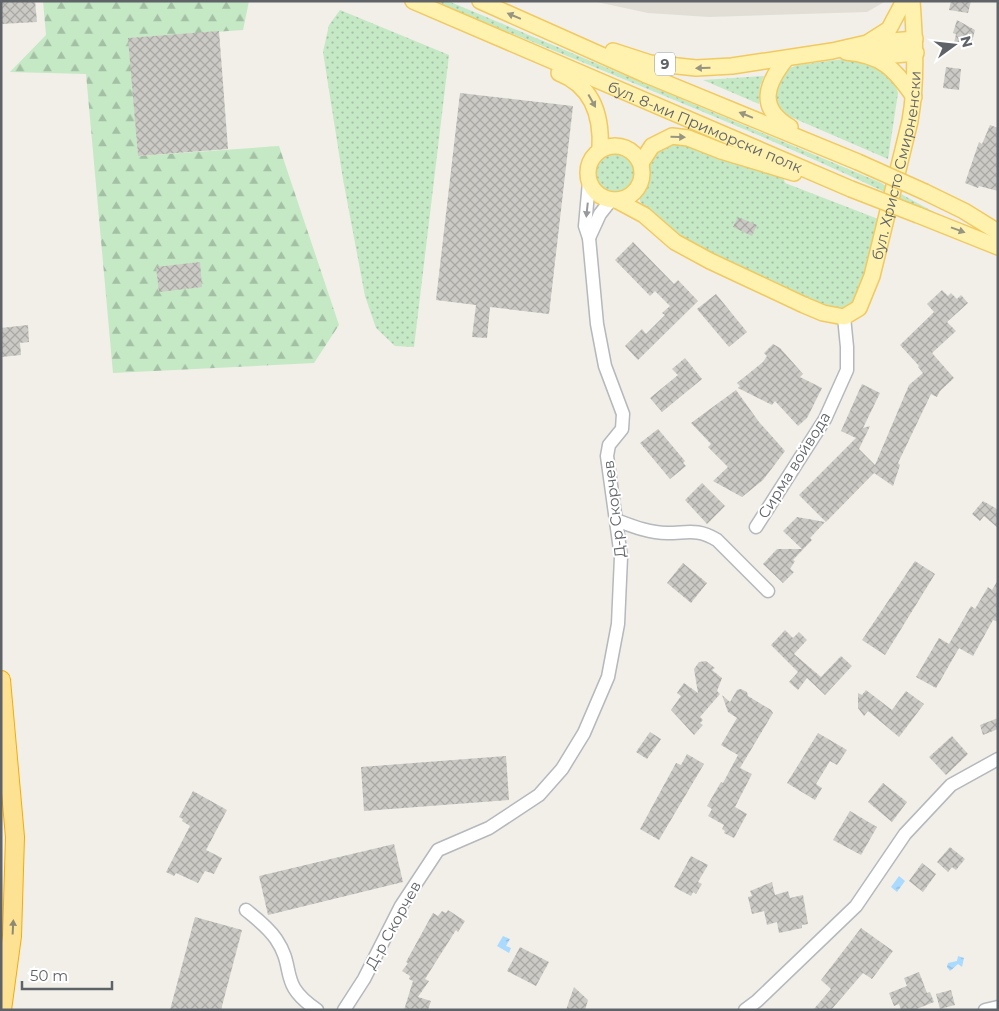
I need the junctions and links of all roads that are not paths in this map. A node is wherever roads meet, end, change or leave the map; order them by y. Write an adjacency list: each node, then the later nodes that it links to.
1 (413, 1): 5 (main road, бул. 8-ми Приморски полк)
2 (480, 1): 6 (main road, бул. 8-ми Приморски полк / 9, one-way to 2)
3 (904, 1): 8 (main road, 9)
4 (912, 1): 7 (main road, бул. Христо Смирненски)
5 (431, 8): 12 (main road, one-way to 12); 14 (main road, бул. 8-ми Приморски полк)
6 (548, 30): 9 (main road, 9, one-way to 6); 11 (main road, бул. 8-ми Приморски полк, one-way to 6)
7 (916, 46): 8 (main road); 10 (main road, бул. Христо Смирненски)
8 (869, 50): 9 (main road, 9); 10 (main road)
9 (786, 59): 11 (main road)
10 (914, 97): 22 (main road, бул. Христо Смирненски)
11 (824, 147): 19 (main road, бул. 8-ми Приморски полк, bridge)
12 (600, 150): 13 (main road); 15 (main road)
13 (641, 163): 14 (main road, one-way to 14); 16 (main road)
14 (833, 181): 21 (main road, бул. 8-ми Приморски полк, one-way to 21, bridge)
15 (589, 182): 17 (main road); 20 (street, Д-р Скорчев, one-way to 20)
16 (639, 185): 17 (main road); 18 (main road)
17 (614, 200): 18 (main road); 20 (street)
18 (657, 225): 22 (main road)
19 (998, 232)
20 (589, 238): 23 (street, Д-р Скорчев)
21 (998, 247)
22 (844, 317): 24 (street, Сирма войвода)
23 (616, 520): 25 (street); 32 (street, Д-р Скорчев)
24 (756, 526)
25 (768, 590)
26 (1, 680): 30 (highway, one-way to 26)
27 (998, 759): 33 (street)
28 (246, 910): 31 (street)
29 (998, 1007): 34 (street)
30 (2, 1010)
31 (317, 1010)
32 (344, 1010)
33 (744, 1010)
34 (985, 1010)

